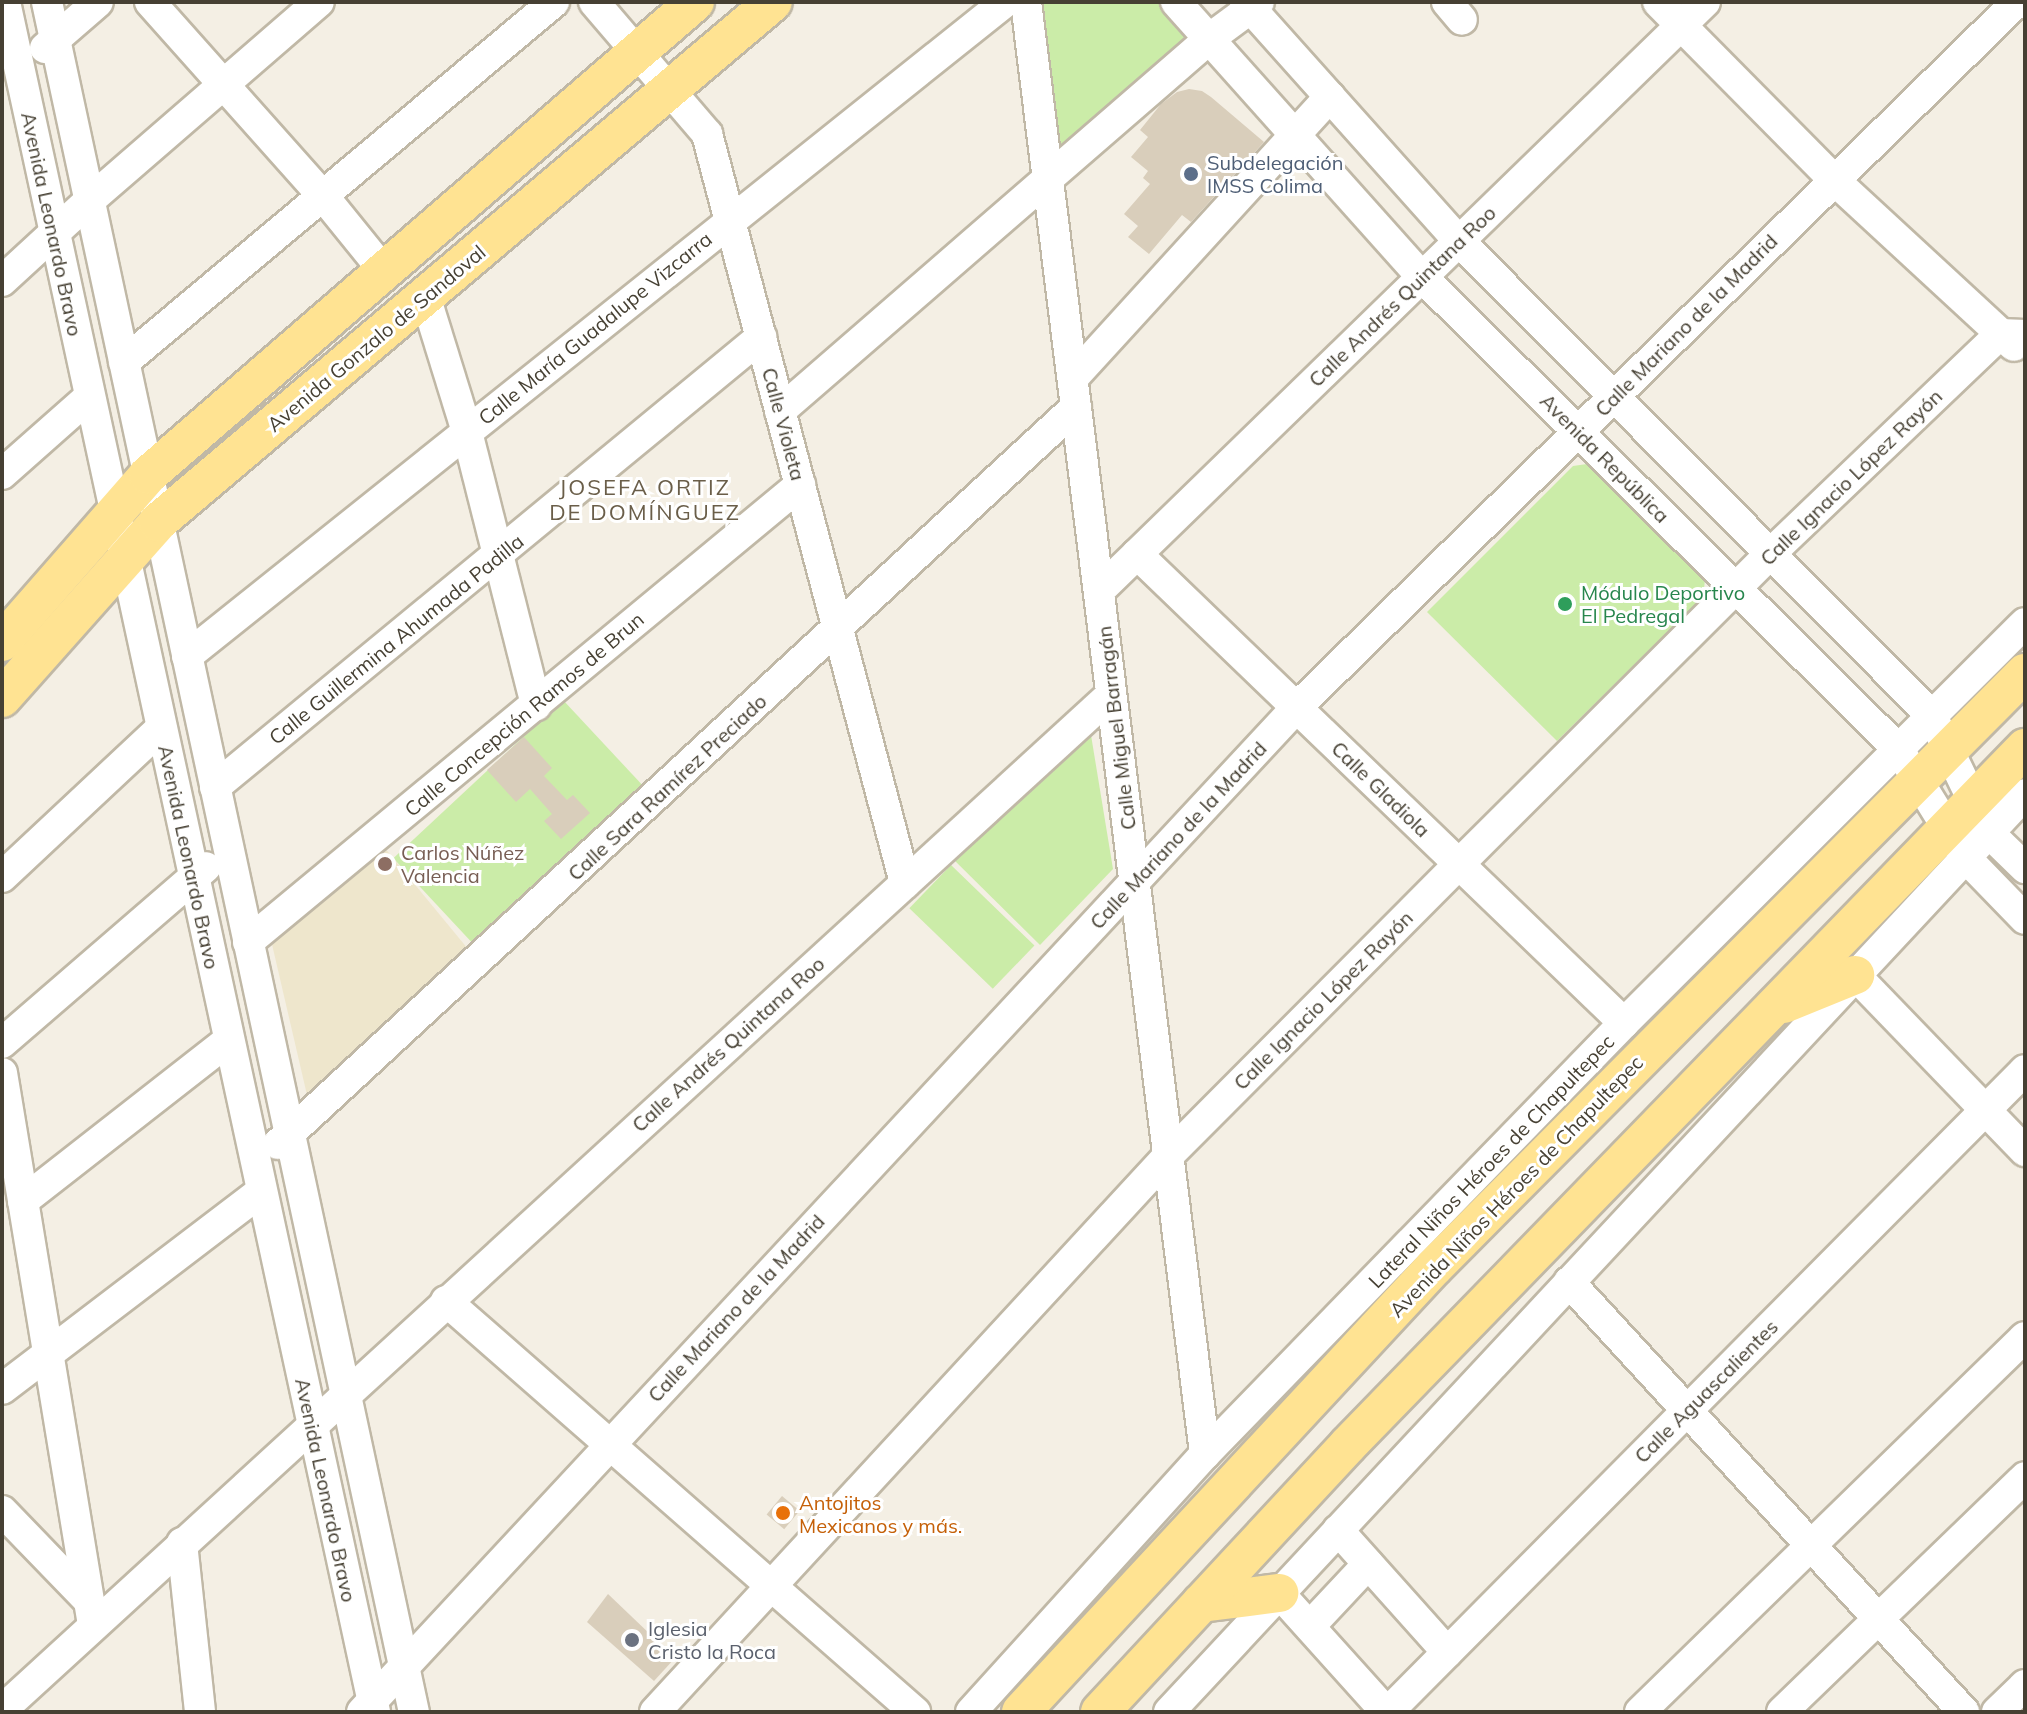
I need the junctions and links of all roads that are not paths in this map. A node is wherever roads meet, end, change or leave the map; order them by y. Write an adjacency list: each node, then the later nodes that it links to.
1 (5, 2): 21 (street, Avenida Leonardo Bravo)
2 (47, 2): 18 (street, Avenida Leonardo Bravo)
3 (98, 2): 18 (street)
4 (150, 2): 22 (street)
5 (319, 2): 22 (street)
6 (554, 2): 28 (street)
7 (594, 2): 20 (street, Calle Violeta)
8 (695, 2): 20 (main road)
9 (773, 2): 23 (main road, Avenida Gonzalo de Sandoval)
10 (1005, 2): 30 (street, Calle María Guadalupe Vizcarra)
11 (1026, 2): 27 (street, Calle Miguel Barragán)
12 (1176, 2): 19 (street, Avenida República)
13 (1658, 2): 17 (street)
14 (1705, 2): 17 (street, Calle Andrés Quintana Roo)
15 (2017, 2): 26 (street, Calle Mariano de la Madrid)
16 (1251, 4): 19 (street); 24 (street)
17 (1680, 27): 26 (street); 32 (street, Calle Andrés Quintana Roo)
18 (55, 39): 21 (street); 29 (street, Avenida Leonardo Bravo)
19 (1209, 39): 25 (street, Avenida República); 27 (street)
20 (637, 52): 23 (street, Calle Violeta); 33 (main road)
21 (10, 77): 31 (street, Avenida Leonardo Bravo)
22 (223, 85): 28 (street); 29 (street)
23 (669, 90): 30 (street, Calle Violeta); 36 (main road, Avenida Gonzalo de Sandoval)
24 (1330, 97): 25 (street, Calle Sara Ramírez Preciado); 32 (street)
25 (1295, 135): 34 (street, Avenida República); 41 (street, Calle Sara Ramírez Preciado)
26 (1833, 179): 37 (street); 43 (street, Calle Mariano de la Madrid)
27 (1048, 180): 41 (street, Calle Miguel Barragán); 44 (street)
28 (324, 197): 33 (street); 40 (street)
29 (89, 201): 31 (street); 40 (street, Avenida Leonardo Bravo)
30 (730, 220): 38 (street, Calle Violeta); 45 (street, Calle María Guadalupe Vizcarra)
31 (54, 233): 35 (street); 42 (street, Avenida Leonardo Bravo)
32 (1459, 241): 34 (street, Calle Andrés Quintana Roo); 43 (street)
33 (384, 271): 48 (main road)
34 (1422, 277): 46 (street, Avenida República); 52 (street, Calle Andrés Quintana Roo)
35 (2, 281)
36 (425, 296): 45 (street); 51 (main road, Avenida Gonzalo de Sandoval)
37 (2012, 334): 39 (street); 53 (street, Calle Ignacio López Rayón)
38 (761, 337): 44 (street, Calle Violeta); 54 (street, Calle Guillermina Ahumada Padilla)
39 (2025, 355)
40 (124, 362): 48 (street, Avenida Leonardo Bravo)
41 (1074, 393): 57 (street, Calle Miguel Barragán); 59 (street, Calle Sara Ramírez Preciado)
42 (89, 397): 47 (street); 50 (street, Avenida Leonardo Bravo)
43 (1615, 397): 46 (street, Calle Mariano de la Madrid); 53 (street)
44 (780, 411): 49 (street, Calle Violeta)
45 (467, 432): 54 (street); 61 (street, Calle María Guadalupe Vizcarra)
46 (1578, 432): 56 (street, Avenida República); 66 (street, Calle Mariano de la Madrid)
47 (2, 474)
48 (148, 475): 50 (main road); 51 (street, Avenida Leonardo Bravo)
49 (800, 485): 59 (street, Calle Violeta); 65 (street, Calle Concepción Ramos de Brun)
50 (114, 513): 55 (street, Avenida Leonardo Bravo); 60 (main road)
51 (158, 522): 55 (main road, Avenida Gonzalo de Sandoval); 61 (street, Avenida Leonardo Bravo)
52 (1137, 554): 57 (street, Calle Andrés Quintana Roo); 66 (street, Calle Gladiola)
53 (1770, 554): 56 (street, Calle Ignacio López Rayón); 68 (street)
54 (497, 556): 65 (street); 71 (street, Calle Guillermina Ahumada Padilla)
55 (125, 561): 64 (main road, Avenida Gonzalo de Sandoval); 67 (street, Avenida Leonardo Bravo)
56 (1736, 588): 70 (street, Avenida República); 76 (street, Calle Ignacio López Rayón)
57 (1099, 591): 63 (street, Calle Miguel Barragán)
58 (2025, 623): 68 (street)
59 (838, 630): 81 (street, Calle Violeta); 93 (street, Calle Sara Ramírez Preciado)
60 (2, 642)
61 (187, 656): 71 (street, Avenida Leonardo Bravo)
62 (2025, 673): 68 (main road, Avenida Niños Héroes de Chapultepec)
63 (1111, 695): 80 (street, Calle Miguel Barragán); 81 (street, Calle Andrés Quintana Roo)
64 (2, 698)
65 (536, 705): 83 (street, Calle Concepción Ramos de Brun)
66 (1297, 707): 76 (street, Calle Gladiola); 80 (street, Calle Mariano de la Madrid)
67 (161, 728): 78 (street); 79 (street, Avenida Leonardo Bravo)
68 (1940, 733): 70 (main road, Avenida Niños Héroes de Chapultepec); 73 (street)
69 (2025, 748): 73 (main road)
70 (1909, 765): 74 (street, Avenida República); 86 (street, Lateral Niños Héroes de Chapultepec); 130 (main road, Avenida Niños Héroes de Chapultepec)
71 (215, 787): 75 (street, Avenida Leonardo Bravo)
72 (2025, 794): 73 (street)
73 (1981, 816): 74 (main road); 77 (street)
74 (1956, 843): 82 (street, Avenida República); 84 (street); 85 (main road)
75 (228, 848): 79 (street); 83 (street, Avenida Leonardo Bravo)
76 (1459, 864): 86 (street, Calle Gladiola); 95 (street, Calle Ignacio López Rayón)
77 (2025, 868)
78 (2, 877)
79 (193, 878): 87 (street, Avenida Leonardo Bravo); 88 (street)
80 (1135, 882): 95 (street, Calle Miguel Barragán); 106 (street, Calle Mariano de la Madrid)
81 (905, 883): 99 (street, Calle Andrés Quintana Roo)
82 (2025, 919)
83 (248, 942): 93 (street, Avenida Leonardo Bravo)
84 (1855, 975): 85 (main road); 92 (street); 98 (street)
85 (1770, 1010): 116 (main road)
86 (1624, 1023): 107 (street, Lateral Niños Héroes de Chapultepec)
87 (228, 1041): 96 (street, Avenida Leonardo Bravo); 97 (street)
88 (2, 1043)
89 (2025, 1070): 92 (street, Calle Aguascalientes)
90 (2, 1073): 91 (street)
91 (2, 1080): 97 (street)
92 (1987, 1108): 94 (street); 104 (street, Calle Aguascalientes)
93 (290, 1133): 96 (street, Calle Sara Ramírez Preciado); 103 (street, Avenida Leonardo Bravo)
94 (2025, 1151)
95 (1168, 1156): 107 (street, Calle Miguel Barragán); 114 (street, Calle Ignacio López Rayón)
96 (258, 1178): 101 (street, Calle Sara Ramírez Preciado); 105 (street, Avenida Leonardo Bravo)
97 (23, 1201): 101 (street)
98 (1569, 1282): 104 (street); 110 (street)
99 (446, 1301): 103 (street, Calle Andrés Quintana Roo); 106 (street)
100 (2025, 1337): 112 (street)
101 (48, 1354): 102 (street, Calle Sara Ramírez Preciado); 117 (street)
102 (2, 1389)
103 (345, 1393): 105 (street, Calle Andrés Quintana Roo); 121 (street, Avenida Leonardo Bravo)
104 (1687, 1411): 112 (street); 120 (street, Calle Aguascalientes)
105 (311, 1424): 111 (street, Calle Andrés Quintana Roo); 123 (street, Avenida Leonardo Bravo)
106 (609, 1444): 114 (street); 121 (street, Calle Mariano de la Madrid)
107 (1205, 1454): 129 (street, Lateral Niños Héroes de Chapultepec)
108 (2025, 1477): 118 (street)
109 (2, 1511): 117 (street)
110 (1338, 1530): 113 (street); 115 (street)
111 (182, 1543): 117 (street, Calle Andrés Quintana Roo); 125 (street)
112 (1811, 1546): 118 (street); 134 (street)
113 (1368, 1564): 119 (street); 120 (street)
114 (771, 1586): 127 (street, Calle Ignacio López Rayón); 128 (street)
115 (1279, 1593): 116 (main road); 119 (street); 132 (street)
116 (1201, 1603): 131 (main road)
117 (91, 1613): 124 (street, Calle Andrés Quintana Roo)
118 (1878, 1619): 135 (street); 136 (street)
119 (1310, 1626): 133 (street)
120 (1447, 1652): 133 (street, Calle Aguascalientes)
121 (405, 1665): 123 (street, Calle Mariano de la Madrid); 126 (street, Avenida Leonardo Bravo)
122 (2025, 1685): 137 (street)
123 (370, 1708)
124 (2, 1710)
125 (200, 1712)
126 (414, 1712)
127 (655, 1712)
128 (915, 1712)
129 (971, 1712)
130 (1021, 1712)
131 (1100, 1712)
132 (1169, 1712)
133 (1387, 1712)
134 (1640, 1712)
135 (1782, 1712)
136 (1964, 1712)
137 (1997, 1712)

